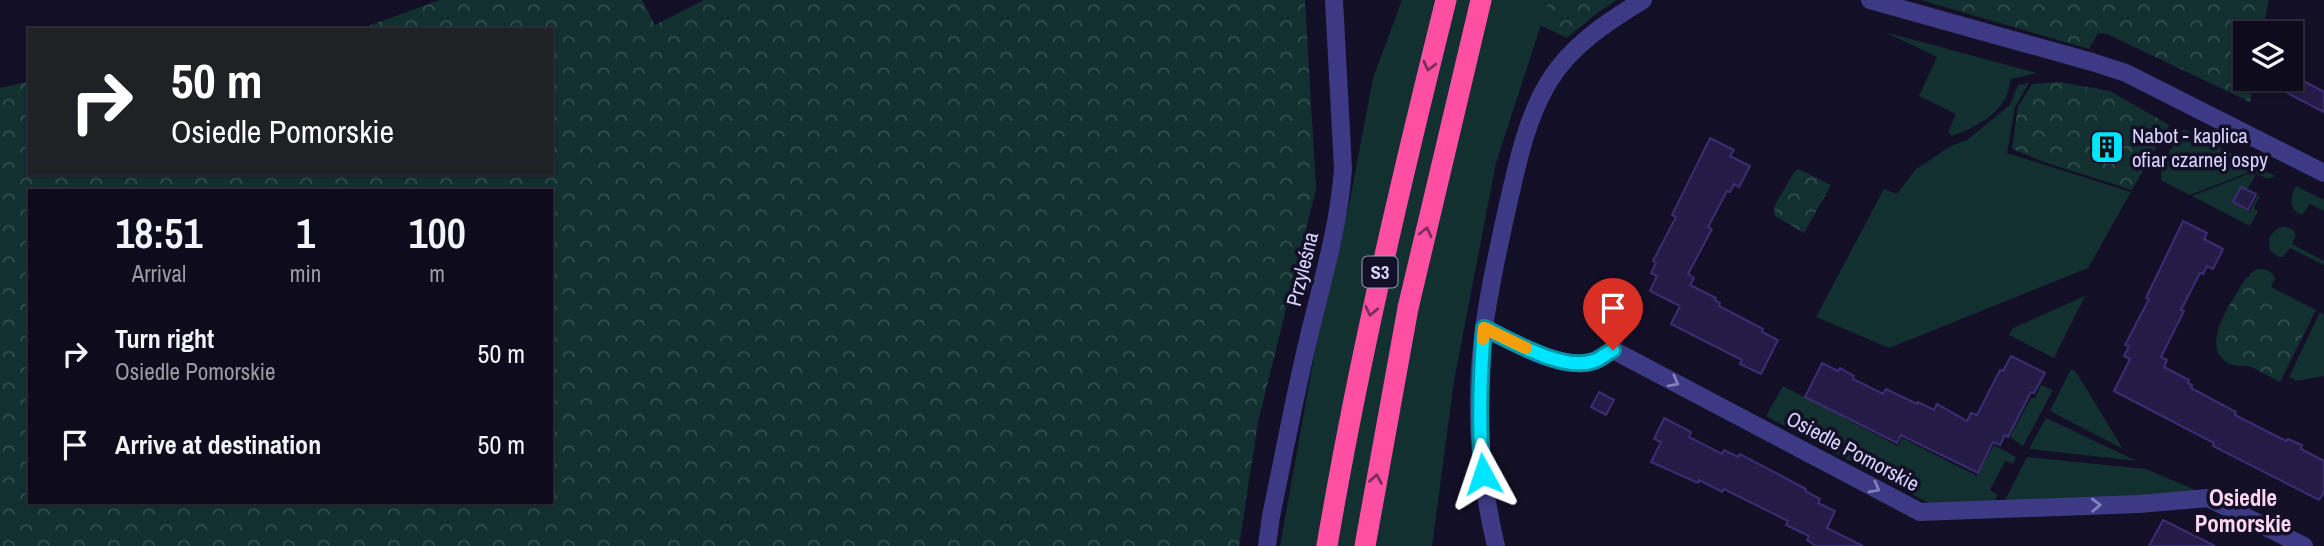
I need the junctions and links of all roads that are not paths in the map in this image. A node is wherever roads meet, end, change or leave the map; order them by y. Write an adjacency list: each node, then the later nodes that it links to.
1 (1334, 0): 8 (street, Przyleśna)
2 (1446, 0): 9 (highway, S3, one-way to 9)
3 (1481, 0): 10 (highway, S3, one-way to 3)
4 (1643, 0): 7 (street)
5 (1870, 0): 6 (street)
6 (2324, 173)
7 (1484, 328): 11 (street); 12 (street, Osiedle Pomorskie, one-way to 12)
8 (1267, 546)
9 (1327, 546)
10 (1365, 546)
11 (1496, 546)
12 (2304, 546)

